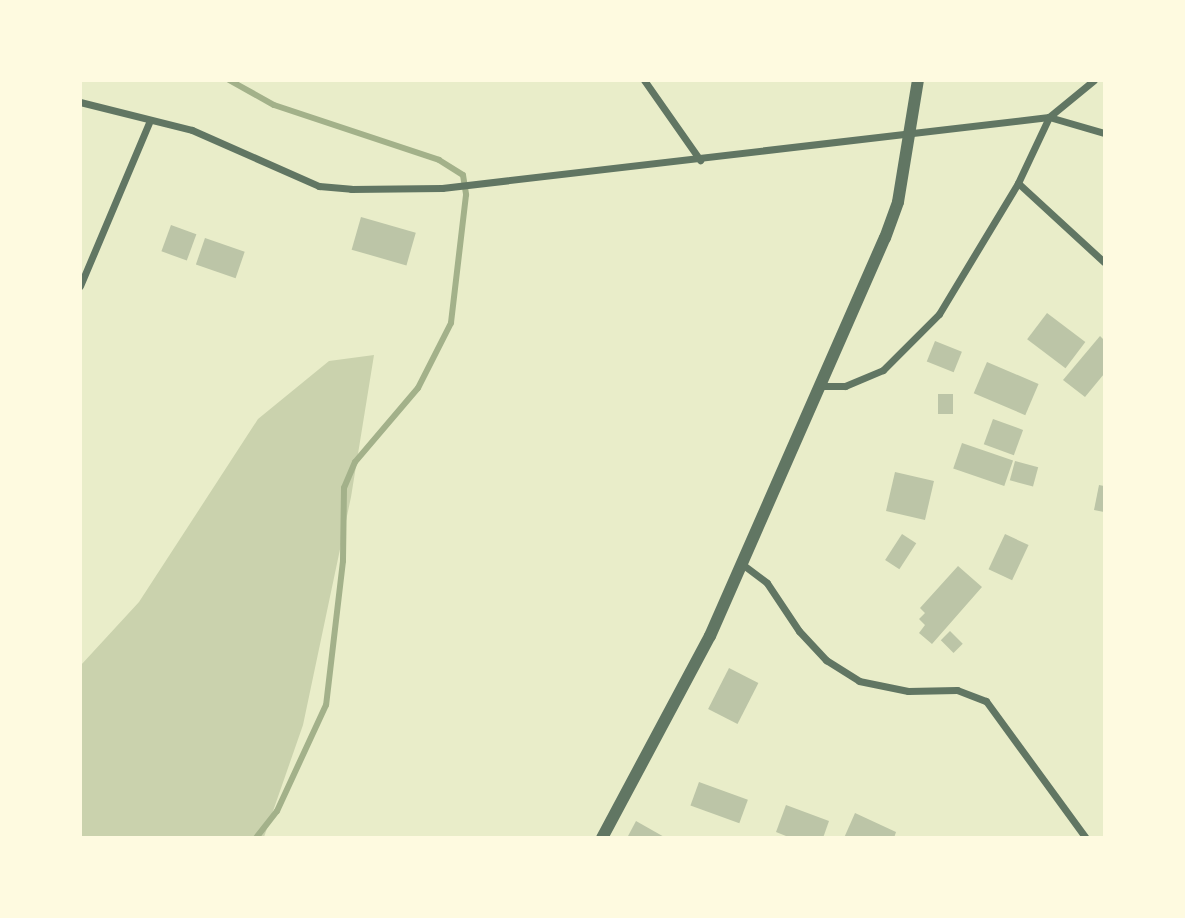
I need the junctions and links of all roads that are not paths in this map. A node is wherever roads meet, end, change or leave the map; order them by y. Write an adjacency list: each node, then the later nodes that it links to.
1 (644, 80): 9 (street)
2 (919, 80): 7 (street)
3 (1094, 80): 5 (street)
4 (80, 103): 6 (street)
5 (1049, 117): 7 (street); 8 (street); 10 (street)
6 (150, 120): 9 (street); 12 (street)
7 (914, 130): 9 (street); 13 (street)
8 (1104, 133)
9 (700, 160)
10 (1018, 183): 11 (street); 13 (street)
11 (1104, 262)
12 (80, 286)
13 (820, 386): 14 (street)
14 (742, 564): 15 (street); 16 (street)
15 (602, 838)
16 (1086, 838)

